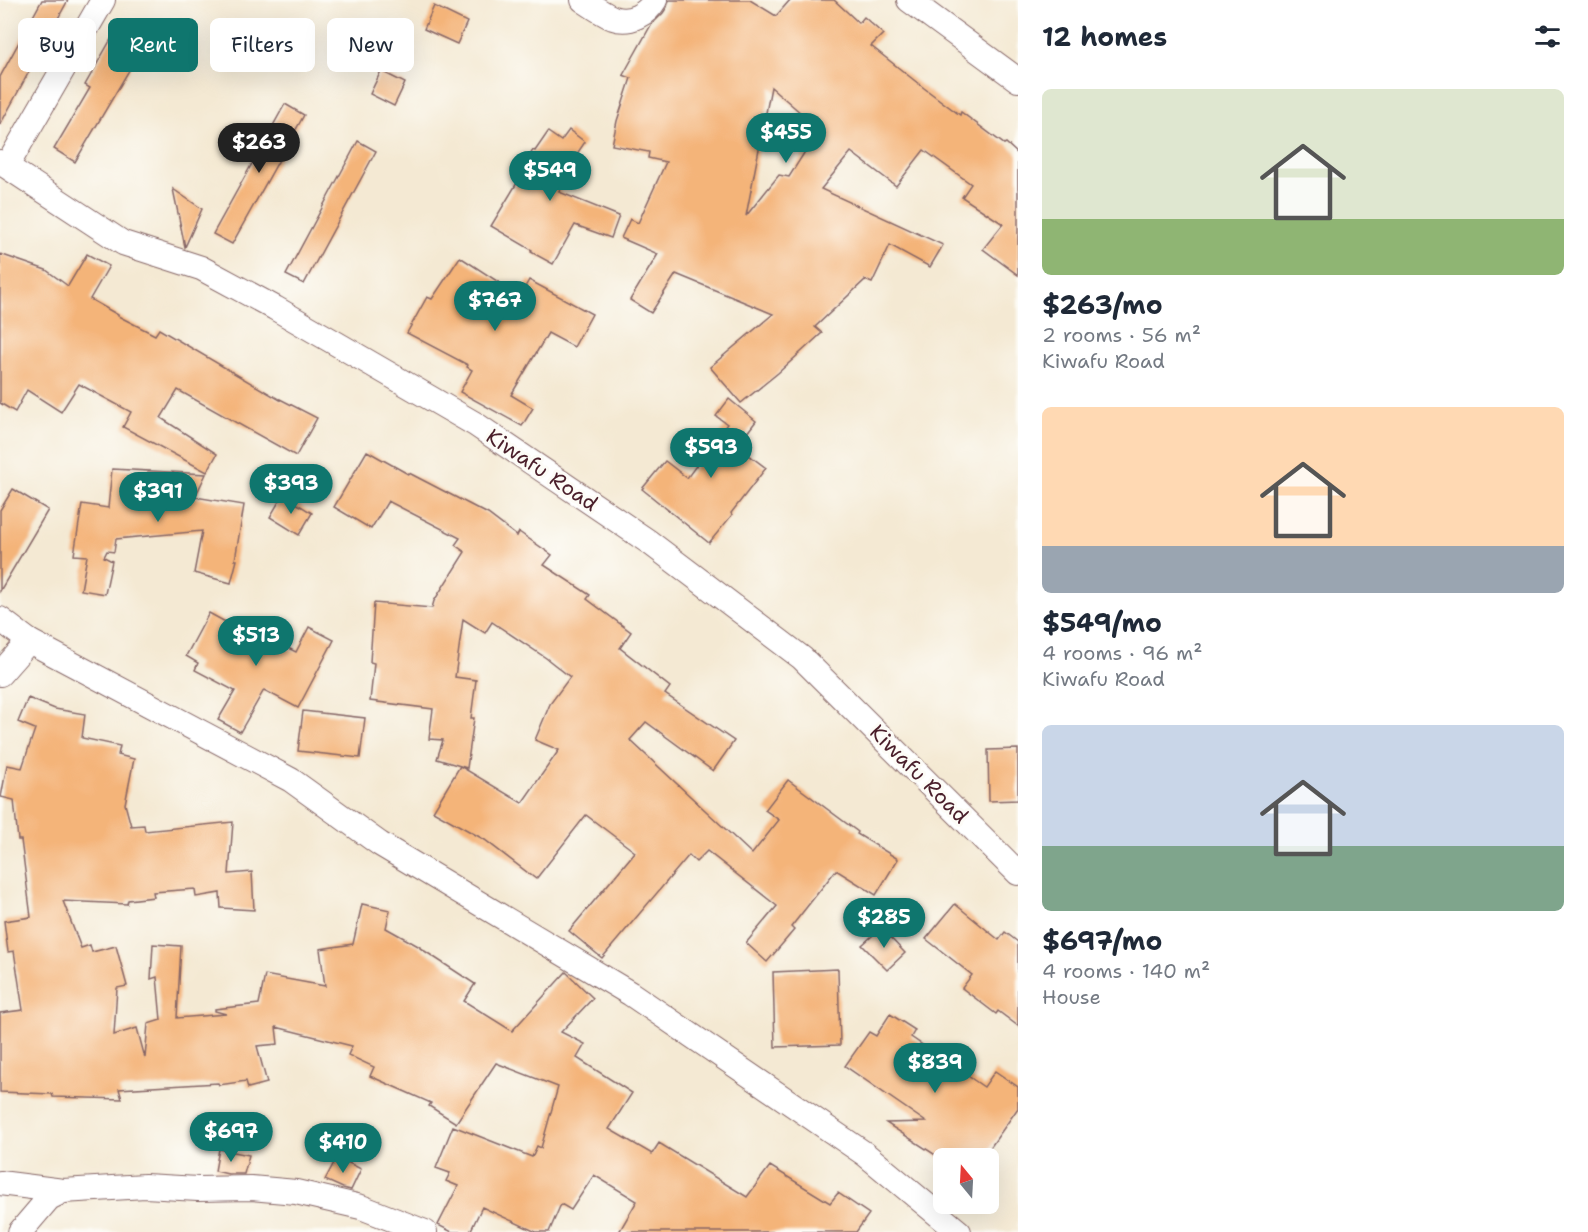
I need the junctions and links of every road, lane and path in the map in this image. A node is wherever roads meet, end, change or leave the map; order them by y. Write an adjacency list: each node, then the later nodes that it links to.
1 (103, 0): 6 (street)
2 (583, 0): 3 (street)
3 (655, 0)
4 (909, 0): 5 (street)
5 (1018, 81)
6 (3, 164): 10 (street, Kiwafu Road)
7 (0, 619): 8 (street)
8 (29, 641): 9 (street); 15 (street)
9 (0, 674)
10 (1018, 873)
11 (0, 1183): 12 (street)
12 (63, 1191): 13 (street); 14 (street)
13 (20, 1232)
14 (425, 1232)
15 (959, 1232)

